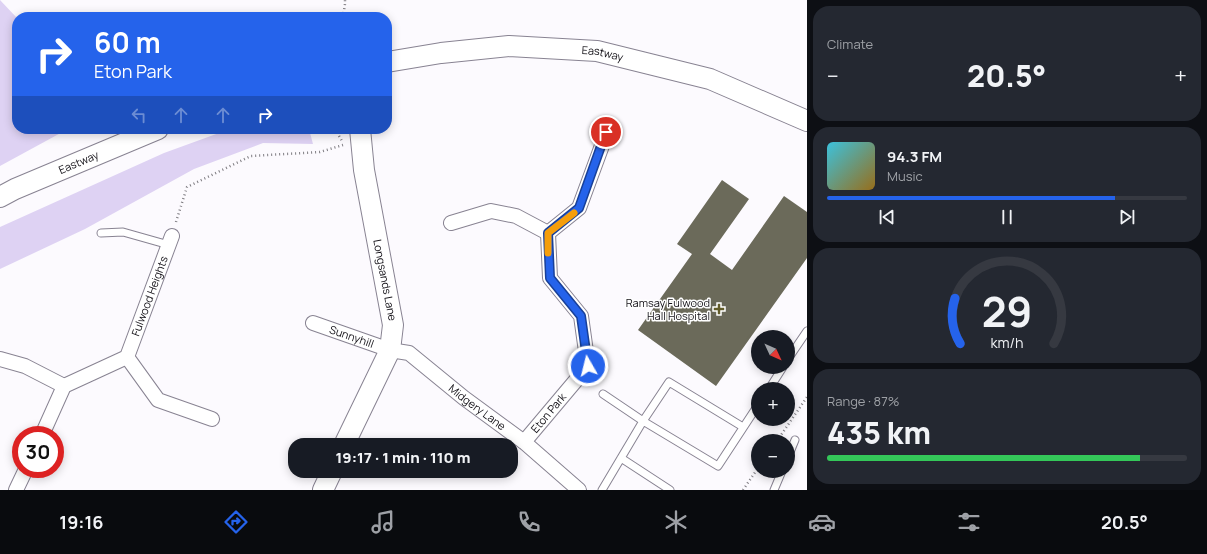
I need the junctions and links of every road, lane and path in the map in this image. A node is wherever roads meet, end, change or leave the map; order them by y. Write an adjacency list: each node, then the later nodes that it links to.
1 (345, 0): 2 (path)
2 (344, 12)
3 (392, 61): 4 (main road, Eastway)
4 (807, 121)
5 (606, 132): 12 (street)
6 (146, 134): 9 (main road, Eastway)
7 (360, 134): 17 (main road, Longsands Lane)
8 (344, 144): 13 (path)
9 (0, 197)
10 (451, 223): 12 (street)
11 (101, 233): 13 (lane)
12 (548, 233): 30 (street, Eton Park)
13 (170, 240): 18 (street, Fulwood Heights)
14 (313, 323): 17 (street, Sunnyhill)
15 (807, 331): 16 (lane)
16 (795, 349)
17 (390, 350): 29 (main road, Longsands Lane); 30 (street, Midgery Lane)
18 (127, 357): 20 (street); 24 (street)
19 (0, 359): 20 (street)
20 (64, 386): 26 (street)
21 (603, 394): 25 (lane)
22 (807, 397): 28 (path)
23 (751, 415): 27 (lane)
24 (212, 419)
25 (643, 421): 27 (lane); 27 (lane); 31 (lane)
26 (46, 426)
27 (743, 427)
28 (781, 434)
29 (347, 438)
30 (524, 442): 38 (street, Midgery Lane)
31 (621, 458): 39 (lane); 40 (lane)
32 (22, 478): 36 (street)
33 (329, 478): 37 (main road)
34 (751, 478): 41 (path)
35 (779, 478): 42 (lane)
36 (16, 490)
37 (323, 490)
38 (579, 490)
39 (602, 490)
40 (670, 490)
41 (743, 490)
42 (774, 490)

